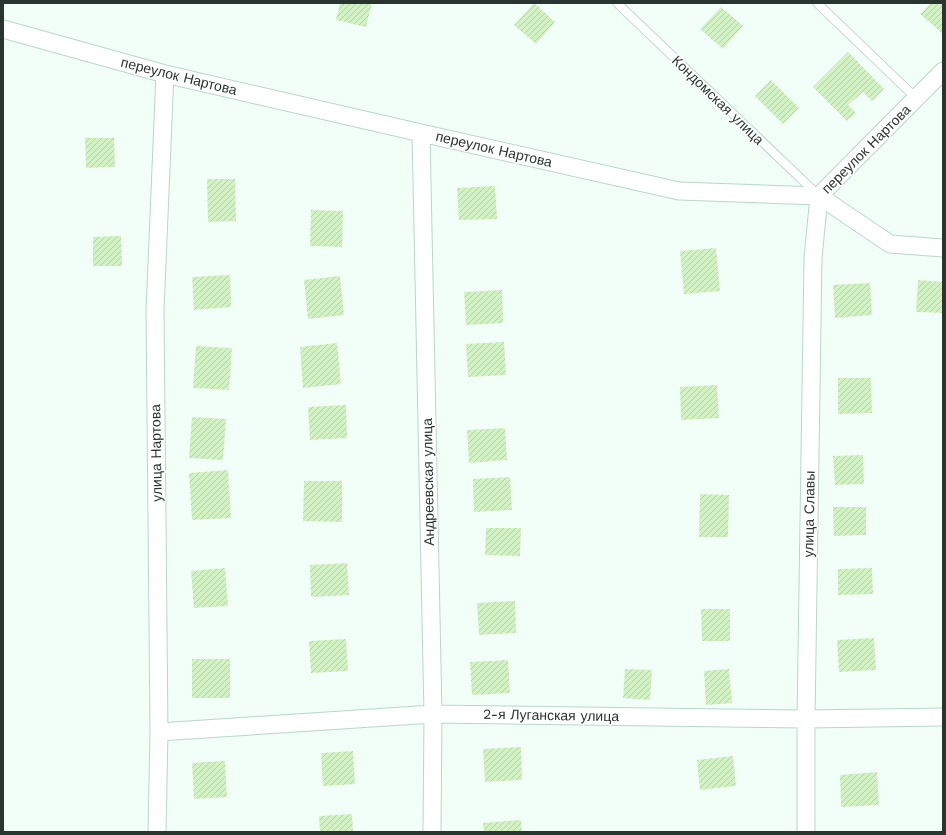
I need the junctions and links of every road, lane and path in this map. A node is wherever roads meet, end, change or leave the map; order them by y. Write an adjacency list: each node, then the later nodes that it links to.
1 (617, 3): 8 (lane, Кондомская улица)
2 (817, 3): 6 (lane)
3 (3, 29): 5 (street, переулок Нартова)
4 (943, 71): 6 (street, переулок Нартова)
5 (165, 74): 7 (street, переулок Нартова); 13 (street, улица Нартова)
6 (916, 98): 8 (street, переулок Нартова)
7 (421, 133): 8 (street, переулок Нартова); 10 (street, Андреевская улица)
8 (820, 196): 9 (street); 12 (street, улица Славы)
9 (943, 248)
10 (433, 714): 12 (street, 2-я Луганская улица); 13 (street, 2-я Луганская улица); 15 (street, Андреевская улица)
11 (943, 717): 12 (street, 2-я Луганская улица)
12 (806, 719): 16 (street, улица Славы)
13 (159, 732): 14 (street, улица Нартова)
14 (157, 832)
15 (432, 832)
16 (806, 832)

